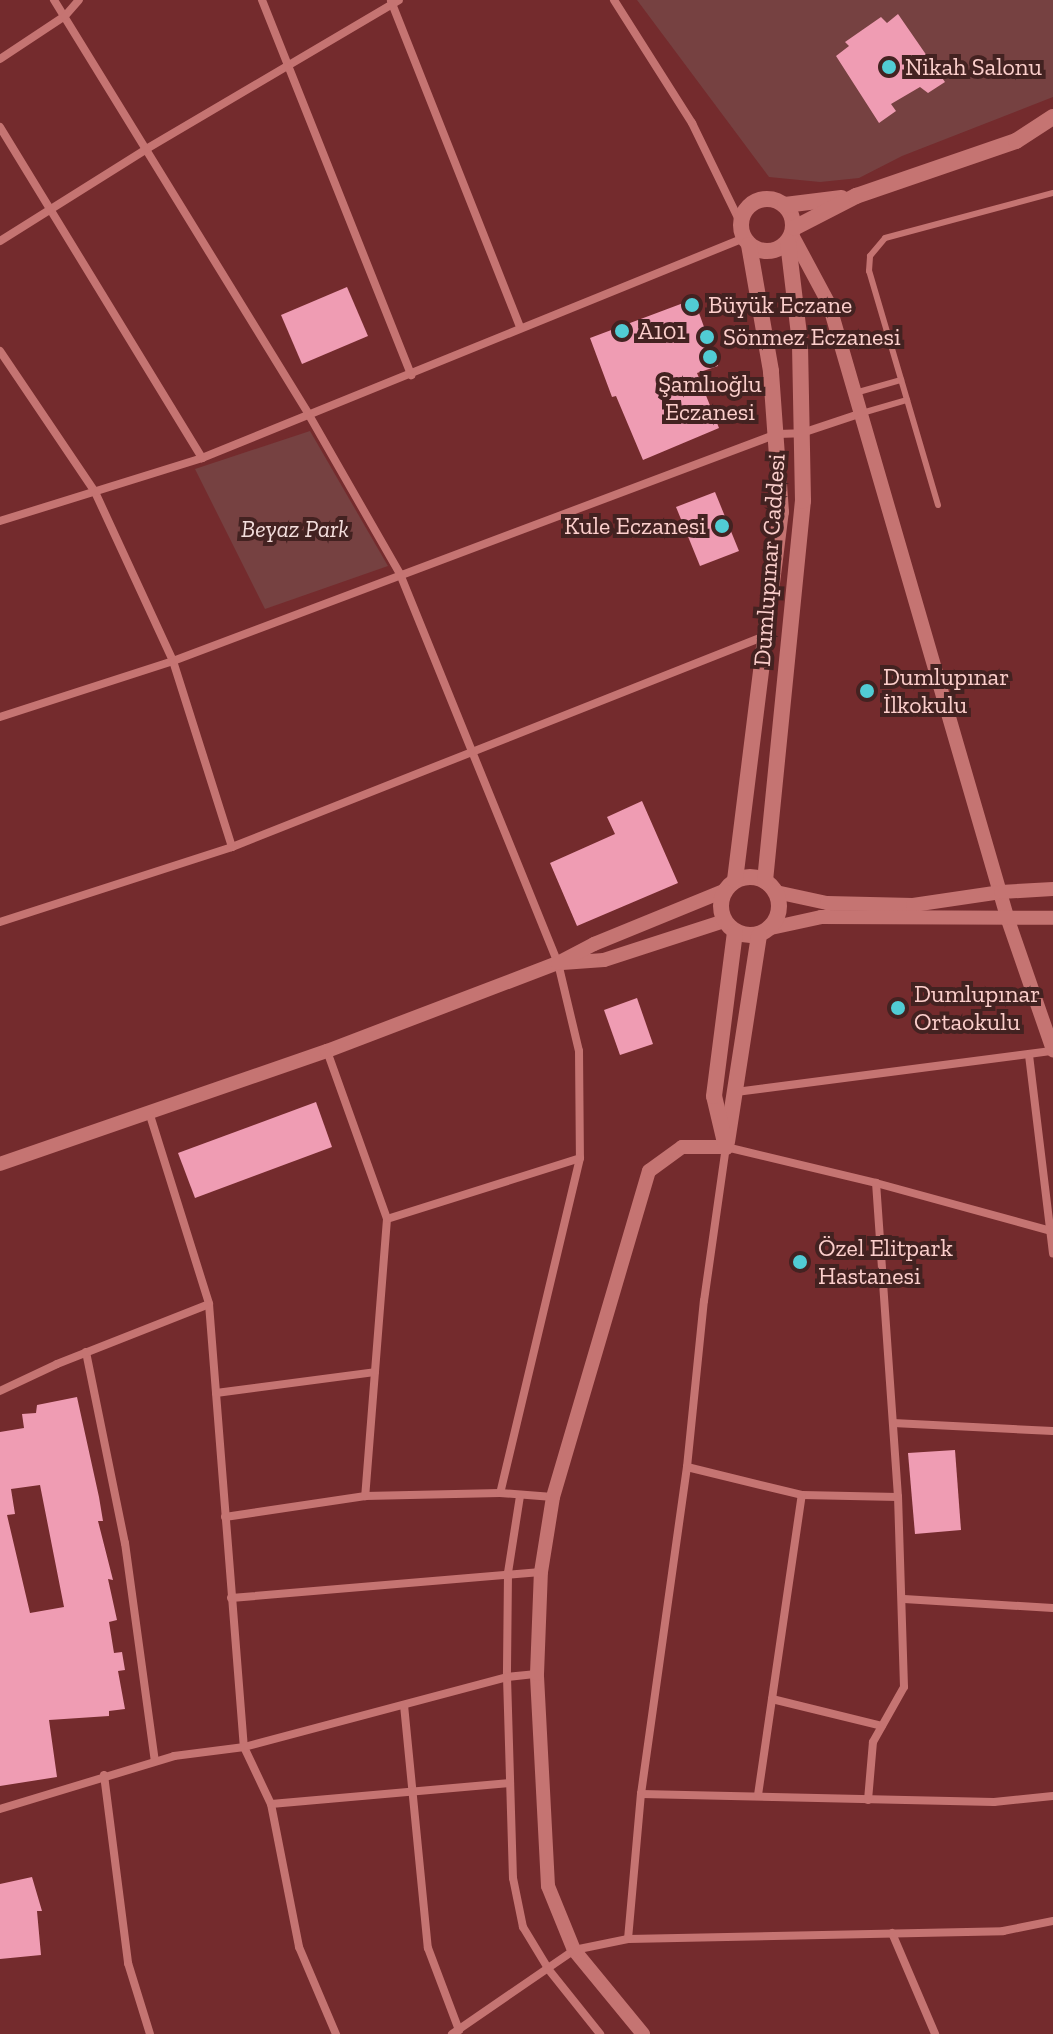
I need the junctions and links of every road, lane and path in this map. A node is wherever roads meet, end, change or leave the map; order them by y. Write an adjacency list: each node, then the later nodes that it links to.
1 (54, 0): 6 (street)
2 (79, 0): 6 (street)
3 (262, 0): 8 (street)
4 (614, 0): 16 (street)
5 (394, 1): 8 (street); 19 (street)
6 (65, 16): 7 (street); 11 (street)
7 (0, 59)
8 (287, 65): 11 (street); 21 (street)
9 (1053, 117): 13 (main road)
10 (0, 127): 15 (street)
11 (148, 148): 15 (street); 26 (street)
12 (1053, 193): 22 (lane)
13 (856, 196): 14 (main road); 17 (main road)
14 (785, 205): 16 (main road); 17 (main road)
15 (52, 209): 18 (street); 29 (street)
16 (745, 235): 17 (main road); 19 (street); 28 (main road, Dumlupınar Caddesi)
17 (791, 235): 23 (street); 27 (main road, Dumlupınar Caddesi)
18 (0, 241)
19 (520, 326): 21 (street)
20 (0, 351): 30 (street)
21 (411, 375): 26 (street)
22 (901, 380): 23 (lane); 24 (lane)
23 (853, 393): 25 (street)
24 (907, 400): 25 (lane); 31 (lane)
25 (859, 414): 27 (street); 42 (street)
26 (309, 415): 29 (street); 33 (street)
27 (802, 433): 28 (street); 40 (main road, Dumlupınar Caddesi)
28 (777, 434): 33 (street); 34 (main road, Dumlupınar Caddesi)
29 (202, 458): 30 (street)
30 (95, 492): 32 (street); 35 (street)
31 (938, 505)
32 (0, 521)
33 (400, 574): 35 (street); 37 (street)
34 (766, 635): 37 (street); 39 (main road, Dumlupınar Caddesi)
35 (173, 661): 36 (street); 38 (street)
36 (0, 717)
37 (472, 750): 38 (street); 48 (street)
38 (232, 847): 45 (street)
39 (729, 886): 40 (main road); 46 (main road); 48 (street)
40 (770, 886): 42 (street); 47 (main road)
41 (1053, 889): 42 (street)
42 (1001, 892): 44 (street)
43 (1053, 918): 44 (street)
44 (1008, 920): 47 (street); 49 (street)
45 (0, 922)
46 (729, 927): 47 (main road); 48 (street); 54 (main road)
47 (765, 931): 52 (main road)
48 (558, 963): 50 (street); 55 (street)
49 (1053, 1050): 51 (street)
50 (327, 1051): 53 (street); 58 (street)
51 (1029, 1055): 52 (street); 59 (street)
52 (736, 1092): 54 (main road)
53 (149, 1112): 56 (street); 61 (street)
54 (726, 1147): 57 (street); 68 (street); 73 (street)
55 (580, 1158): 58 (street); 69 (street)
56 (0, 1164)
57 (876, 1183): 59 (street); 66 (street)
58 (387, 1219): 63 (street)
59 (1052, 1231): 60 (street)
60 (1053, 1254)
61 (209, 1304): 62 (street); 65 (street)
62 (86, 1352): 64 (street); 87 (street)
63 (375, 1372): 65 (street); 71 (street)
64 (0, 1391)
65 (216, 1393): 75 (street)
66 (893, 1423): 67 (street); 74 (street)
67 (1053, 1431)
68 (687, 1467): 70 (street); 91 (street)
69 (500, 1493): 71 (street); 72 (street)
70 (802, 1495): 74 (street); 83 (street)
71 (365, 1496): 75 (street)
72 (520, 1496): 73 (street); 77 (street)
73 (553, 1497): 76 (street)
74 (898, 1497): 79 (street)
75 (225, 1517): 78 (street)
76 (541, 1572): 77 (street); 81 (street)
77 (508, 1573): 78 (street); 82 (street)
78 (231, 1598): 86 (street)
79 (904, 1599): 80 (street); 85 (street)
80 (1053, 1608)
81 (537, 1674): 82 (street); 100 (street)
82 (507, 1677): 84 (street); 89 (street)
83 (772, 1699): 85 (street); 92 (street)
84 (404, 1705): 86 (street); 90 (street)
85 (882, 1726): 94 (street)
86 (244, 1747): 87 (street); 95 (street)
87 (155, 1761): 88 (street)
88 (104, 1775): 96 (street); 103 (street)
89 (510, 1783): 90 (street); 101 (street)
90 (413, 1792): 95 (street); 102 (street)
91 (641, 1794): 92 (street); 99 (street)
92 (758, 1795): 94 (street)
93 (1053, 1796): 94 (street)
94 (868, 1800)
95 (271, 1804): 104 (street)
96 (0, 1809)
97 (1053, 1921): 98 (street)
98 (892, 1933): 99 (street); 107 (street)
99 (628, 1939): 100 (street)
100 (574, 1950): 101 (street); 106 (street)
101 (549, 1970): 102 (street); 105 (street)
102 (455, 2032)
103 (150, 2034)
104 (336, 2034)
105 (600, 2034)
106 (643, 2034)
107 (935, 2034)

